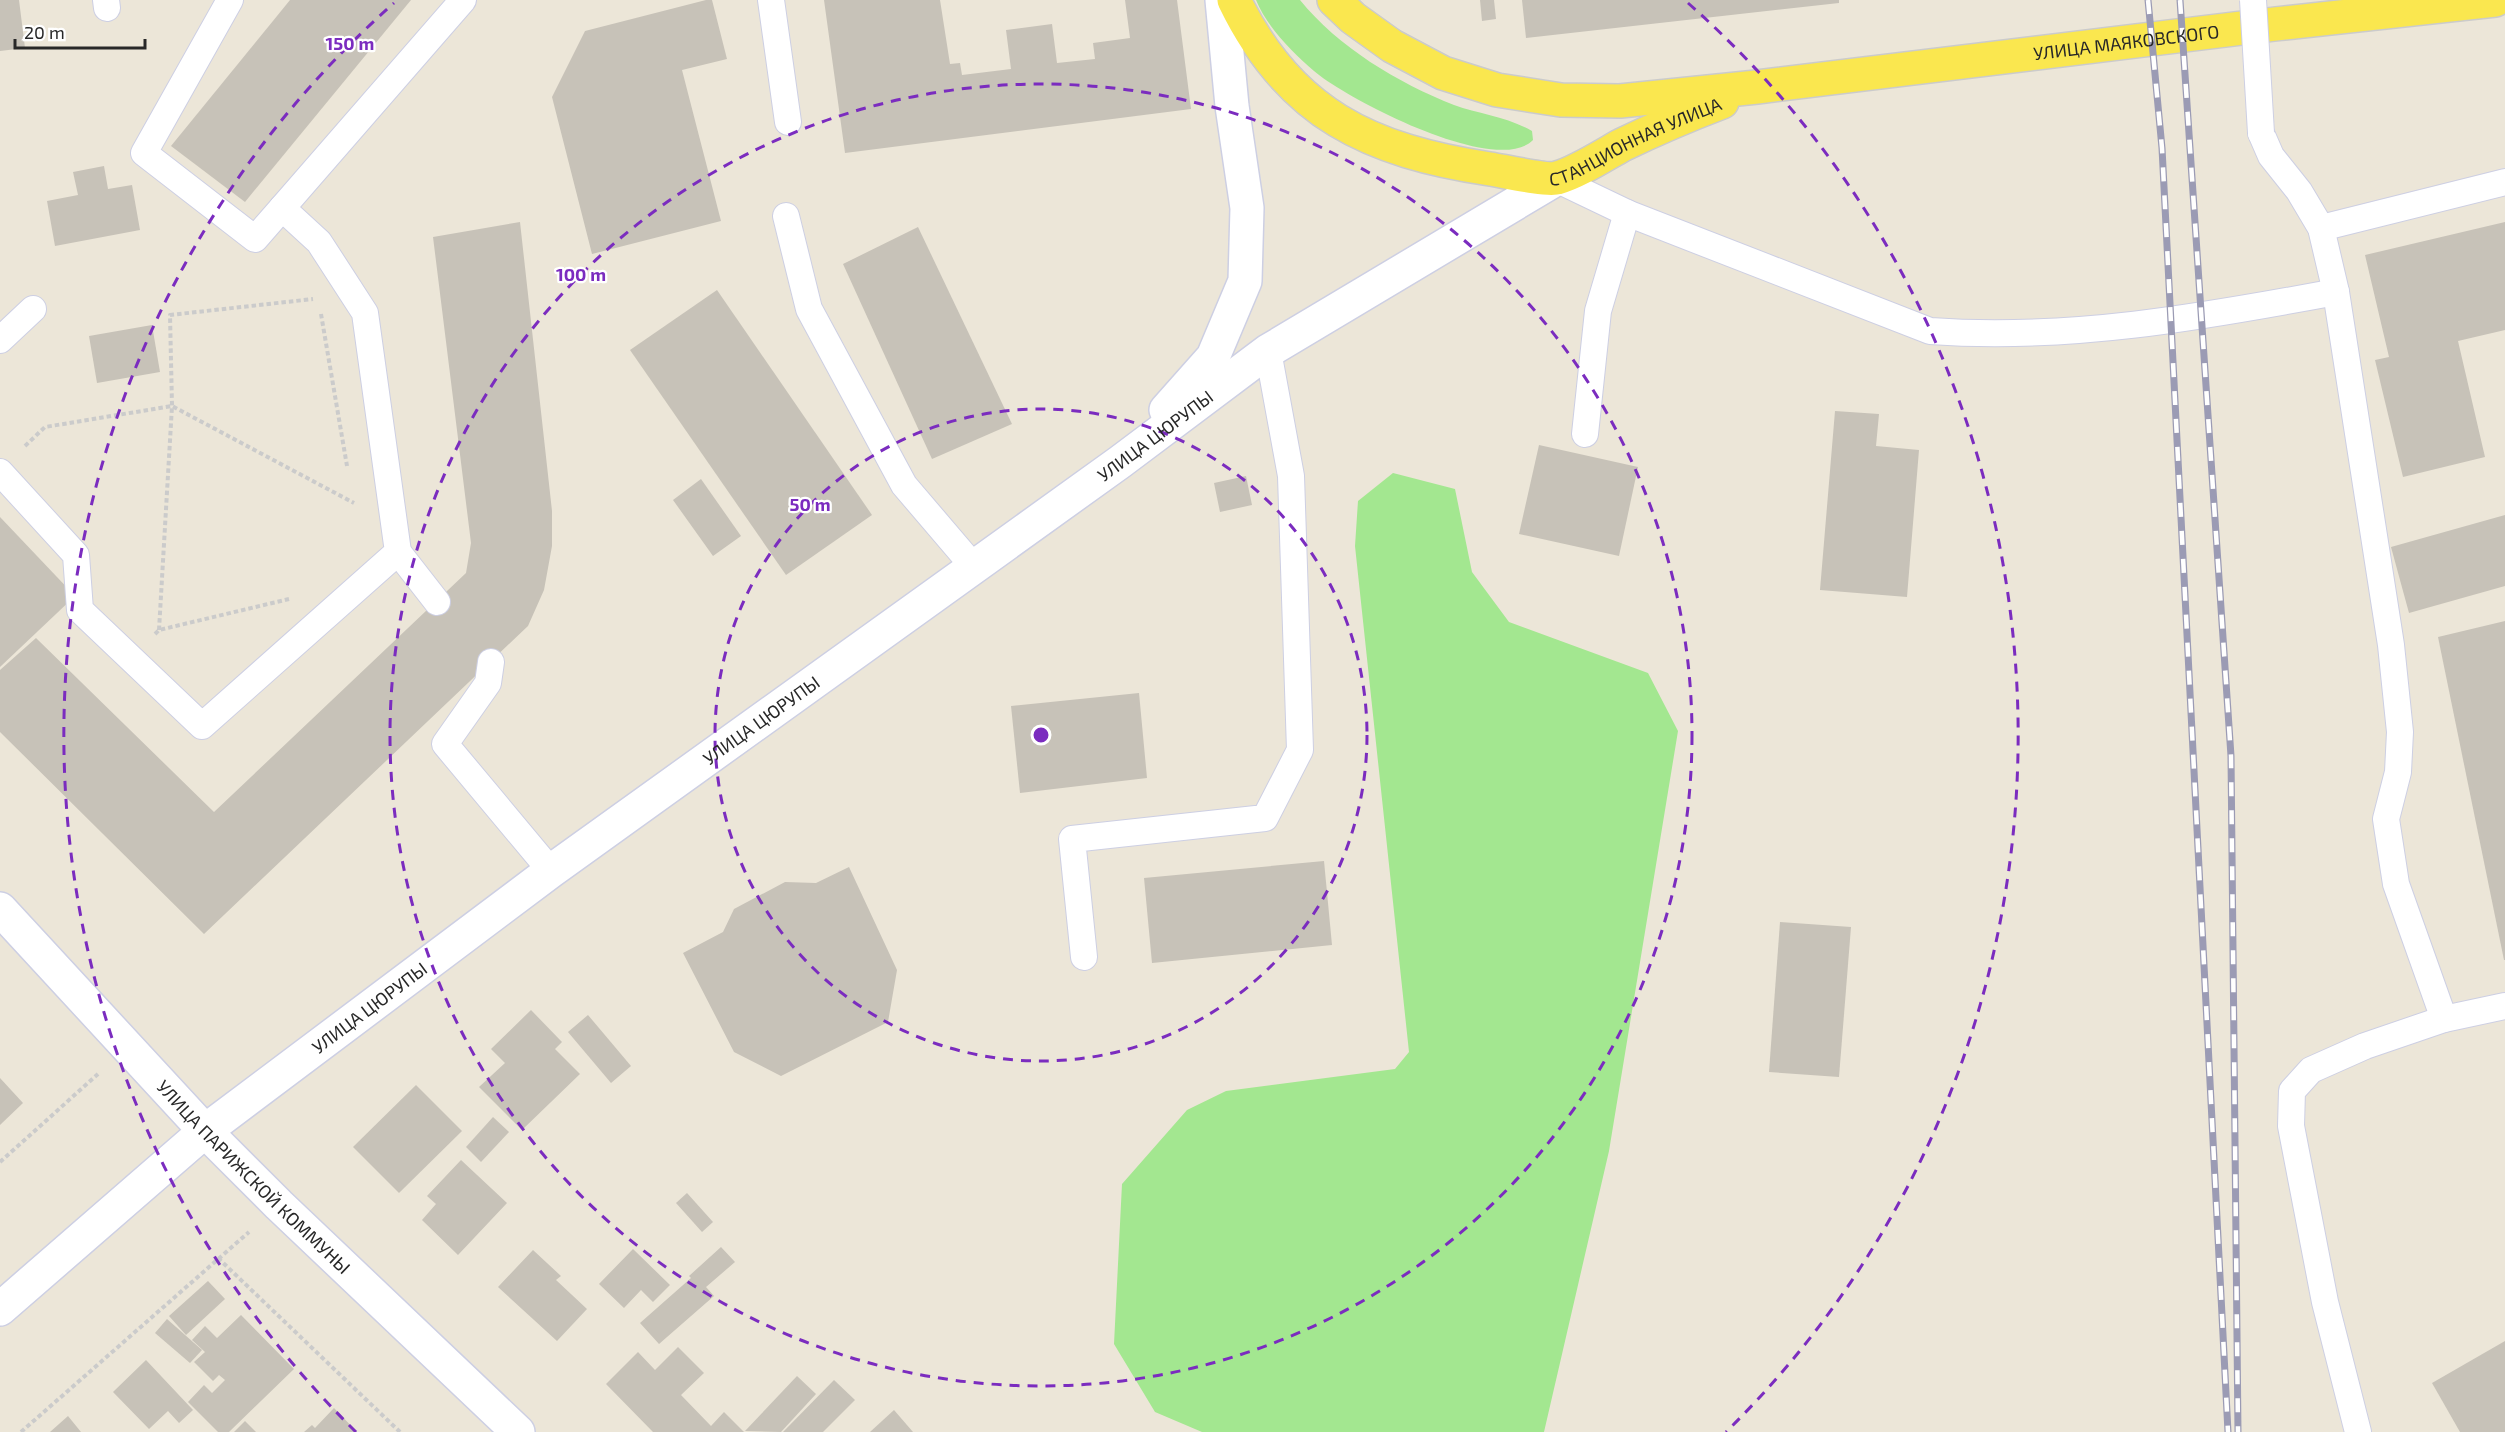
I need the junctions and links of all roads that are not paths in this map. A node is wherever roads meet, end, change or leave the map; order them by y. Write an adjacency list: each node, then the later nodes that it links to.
1 (230, 0): 13 (lane)
2 (463, 0): 13 (lane)
3 (771, 0): 10 (lane)
4 (1222, 0): 22 (main road)
5 (1234, 0): 11 (main road, СТАНЦИОННАЯ УЛИЦА)
6 (1334, 0): 9 (main road, СТАНЦИОННАЯ УЛИЦА)
7 (2253, 0): 16 (lane, bridge)
8 (2495, 0): 9 (main road, УЛИЦА МАЯКОВСКОГО)
9 (1757, 87): 11 (main road, СТАНЦИОННАЯ УЛИЦА)
10 (788, 122)
11 (1556, 179): 14 (lane); 20 (main road, УЛИЦА ЦЮРУПЫ)
12 (2505, 182): 16 (lane)
13 (282, 208): 24 (lane)
14 (1627, 213): 17 (lane); 21 (lane)
15 (786, 216): 25 (lane)
16 (2320, 228): 17 (lane)
17 (2336, 292): 32 (lane)
18 (33, 309): 19 (lane)
19 (0, 340)
20 (1268, 351): 22 (main road, УЛИЦА ЦЮРУПЫ); 30 (lane)
21 (1585, 434)
22 (1120, 462): 25 (main road, УЛИЦА ЦЮРУПЫ)
23 (0, 472): 24 (lane)
24 (398, 552): 26 (lane)
25 (974, 567): 28 (main road, УЛИЦА ЦЮРУПЫ)
26 (437, 602)
27 (491, 662): 28 (lane)
28 (552, 871): 33 (main road, УЛИЦА ЦЮРУПЫ)
29 (0, 909): 33 (main road, УЛИЦА ПАРИЖСКОЙ КОММУНЫ)
30 (1084, 957)
31 (2505, 1006): 32 (lane)
32 (2444, 1019): 36 (lane)
33 (205, 1131): 34 (main road, УЛИЦА ЦЮРУПЫ); 35 (main road, УЛИЦА ПАРИЖСКОЙ КОММУНЫ)
34 (0, 1309)
35 (518, 1432)
36 (2358, 1432)

